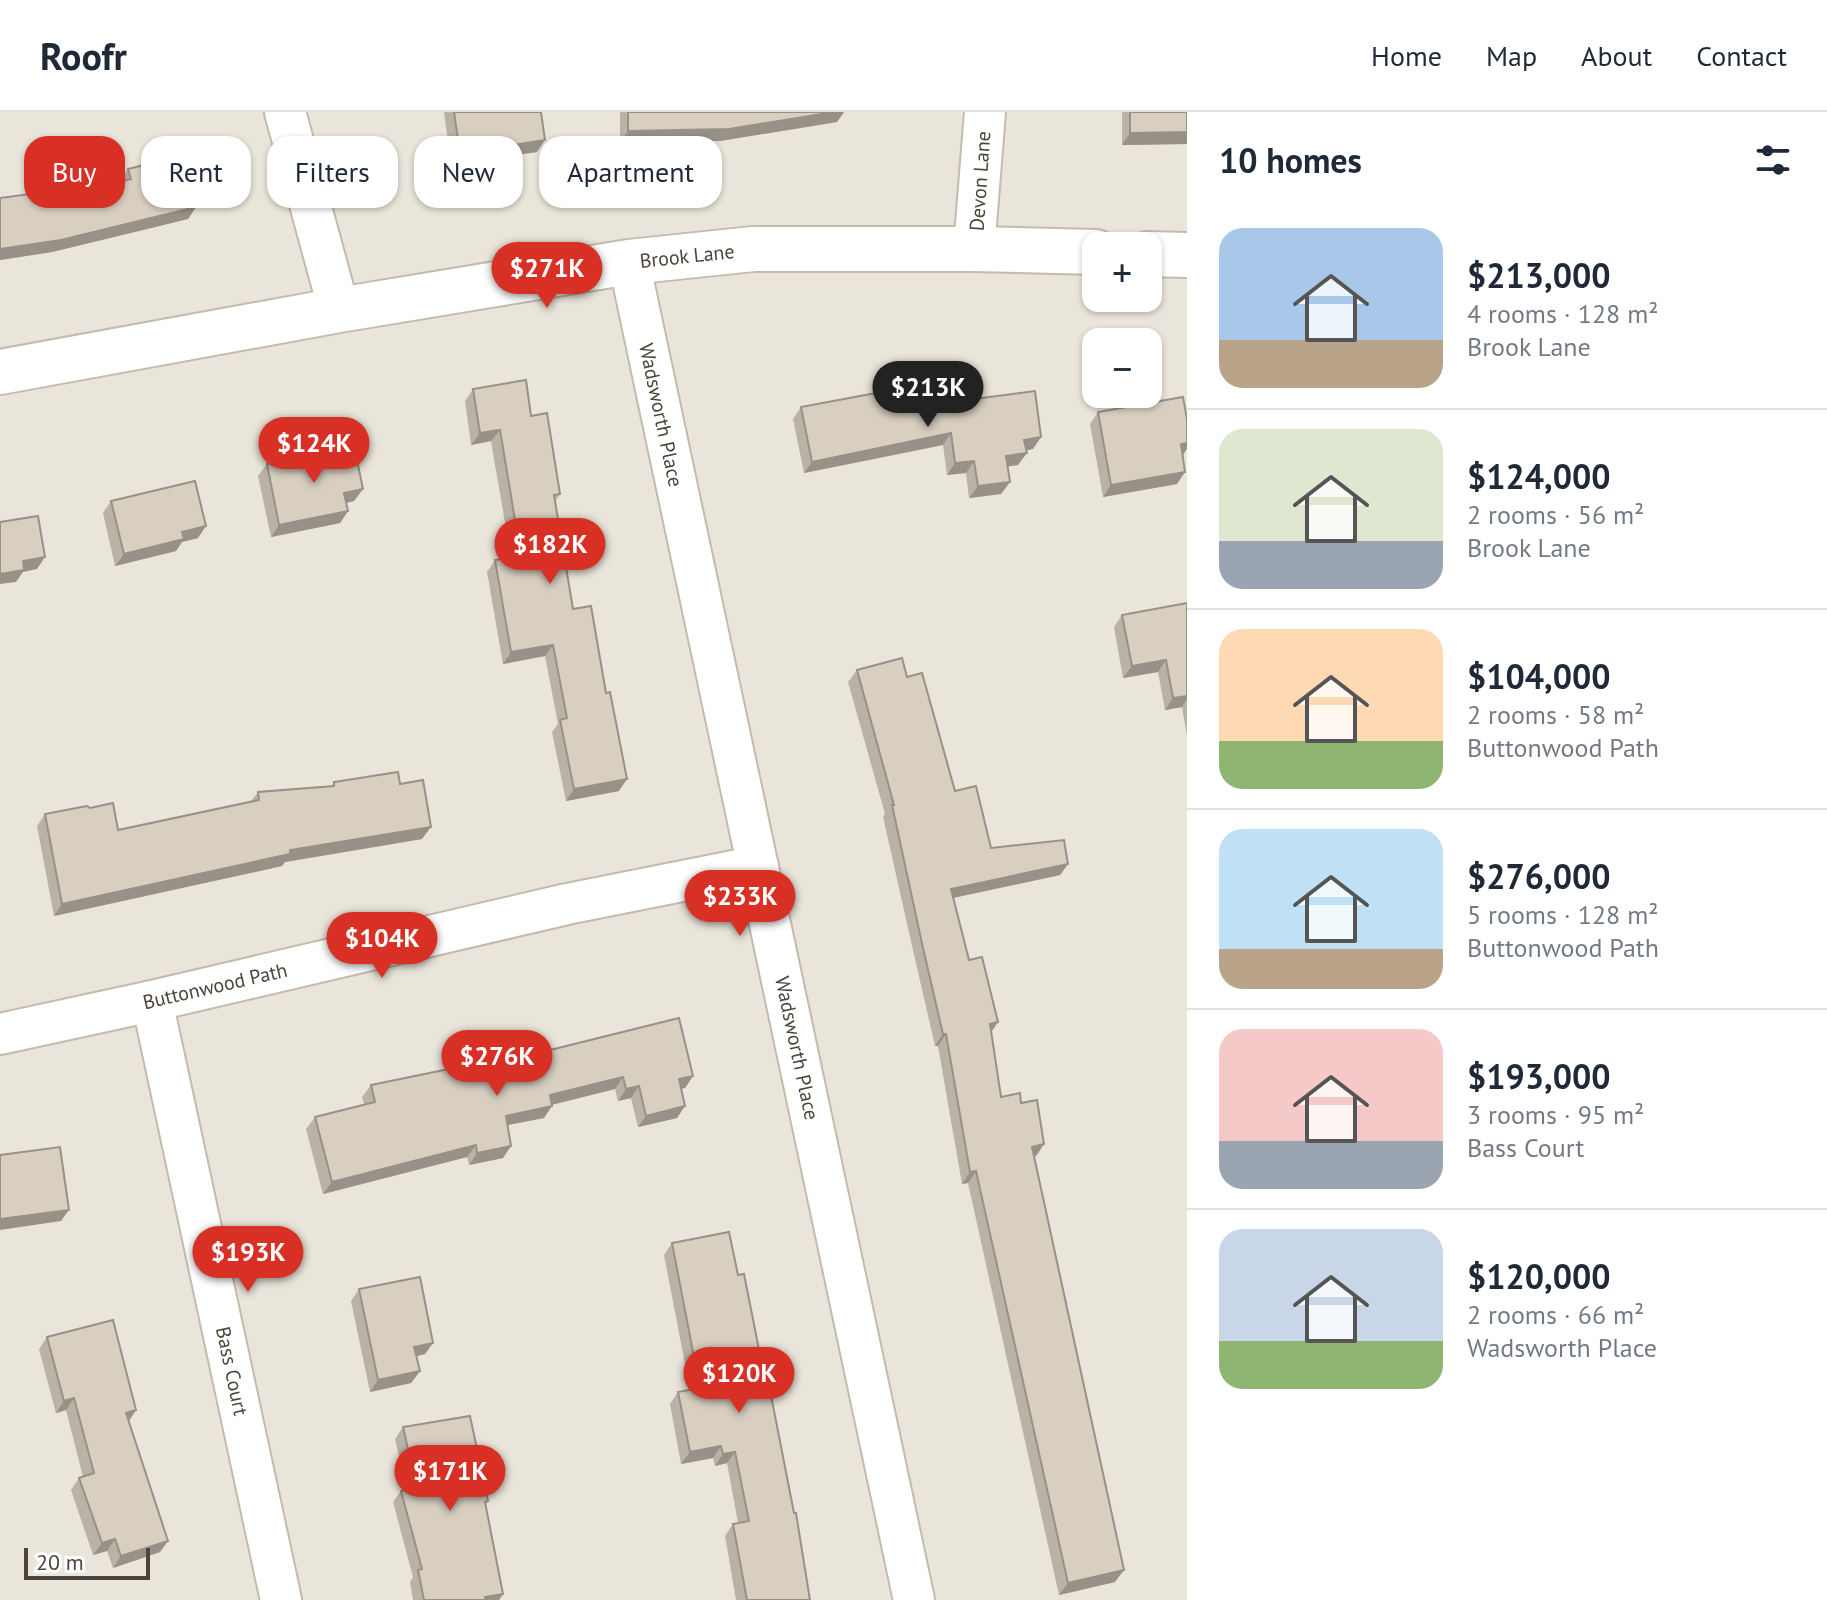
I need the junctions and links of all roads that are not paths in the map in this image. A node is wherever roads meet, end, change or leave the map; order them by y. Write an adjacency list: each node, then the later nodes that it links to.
1 (285, 112): 8 (street)
2 (985, 112): 3 (street, Devon Lane)
3 (974, 249): 4 (street, Brook Lane); 7 (street, Brook Lane)
4 (1082, 252)
5 (1162, 254): 6 (street)
6 (1187, 255)
7 (629, 262): 8 (street, Brook Lane); 10 (street, Wadsworth Place)
8 (339, 310): 9 (street, Brook Lane)
9 (0, 372)
10 (758, 866): 11 (street, Buttonwood Path); 14 (street, Wadsworth Place)
11 (152, 1001): 12 (street, Buttonwood Path); 13 (street, Bass Court)
12 (0, 1034)
13 (281, 1600)
14 (914, 1600)

